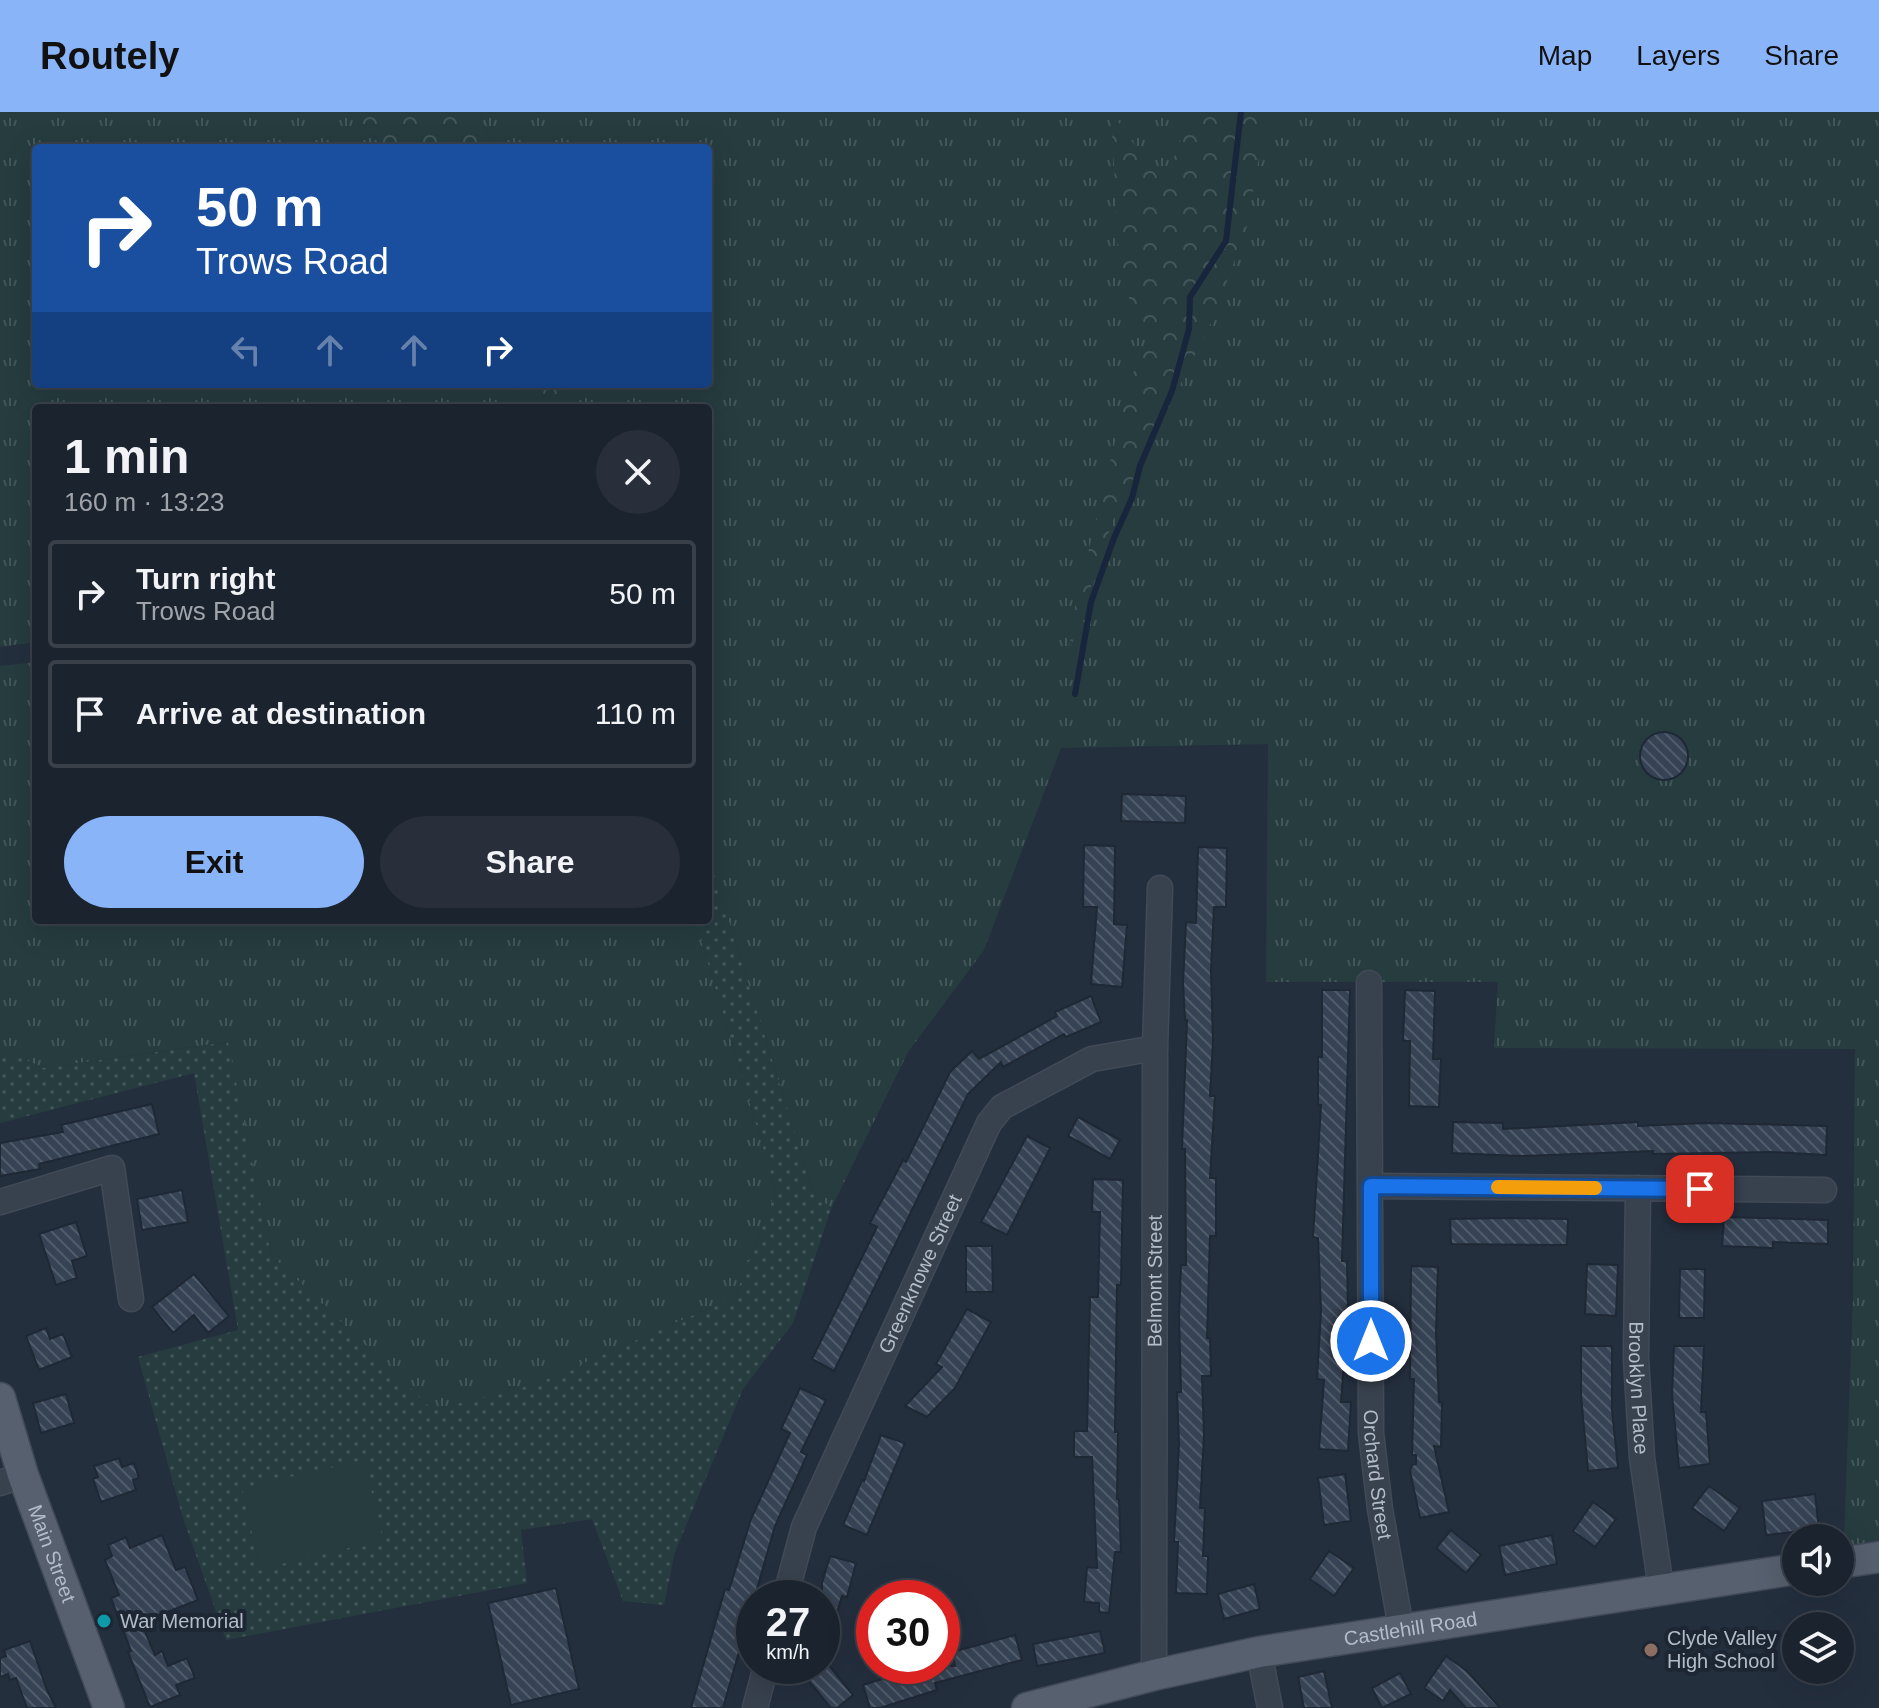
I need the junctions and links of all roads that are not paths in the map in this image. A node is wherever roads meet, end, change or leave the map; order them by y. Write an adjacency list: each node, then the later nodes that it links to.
1 (1160, 888): 3 (street, Belmont Street)
2 (1369, 983): 4 (street, Orchard Street)
3 (1155, 1048): 14 (street, Greenknowe Street); 18 (street, Belmont Street)
4 (1371, 1186): 5 (street); 16 (street, Orchard Street)
5 (1638, 1188): 6 (street); 15 (street, Brooklyn Place)
6 (1824, 1190)
7 (0, 1202): 8 (street)
8 (131, 1299)
9 (0, 1398): 10 (main road, Main Street)
10 (11, 1479): 20 (main road, Main Street)
11 (1879, 1557): 12 (main road)
12 (1854, 1561)
13 (1782, 1571): 15 (main road, Castlehill Road)
14 (790, 1580)
15 (1661, 1588): 16 (main road, Castlehill Road)
16 (1401, 1628): 17 (main road, Castlehill Road)
17 (1259, 1652): 18 (main road, Castlehill Road); 23 (street)
18 (1154, 1675): 22 (main road, Castlehill Road)
19 (761, 1684): 21 (street)
20 (109, 1708)
21 (755, 1708)
22 (1027, 1708)
23 (1270, 1708)

